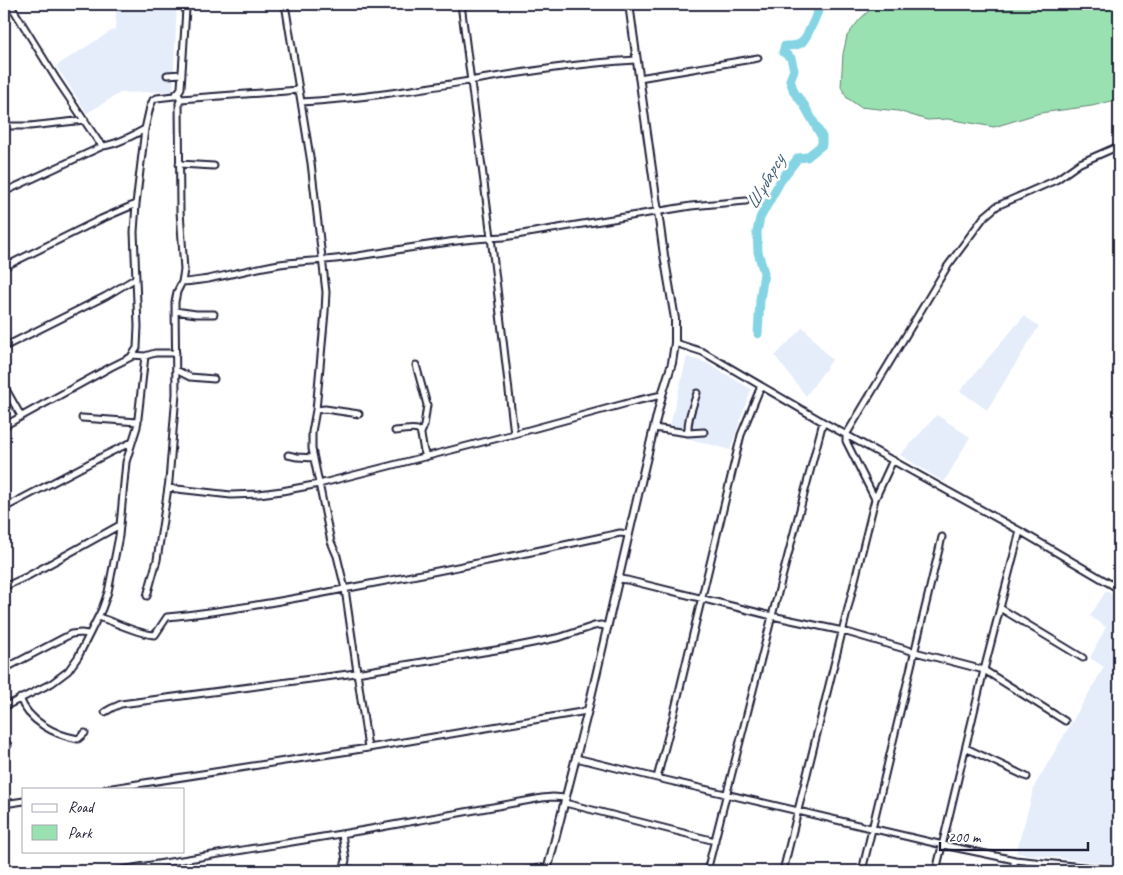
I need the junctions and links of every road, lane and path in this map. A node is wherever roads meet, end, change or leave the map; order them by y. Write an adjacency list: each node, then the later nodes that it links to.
1 (10, 4): 6 (street); 17 (street)
2 (188, 4): 9 (street)
3 (286, 4): 13 (street)
4 (461, 4): 12 (street)
5 (629, 4): 8 (street)
6 (4, 8)
7 (758, 58): 11 (street)
8 (636, 60): 11 (street); 12 (street)
9 (182, 74): 10 (street); 14 (street)
10 (166, 75)
11 (639, 78): 27 (street)
12 (470, 80): 16 (street); 28 (street)
13 (299, 90): 15 (street); 16 (street)
14 (177, 93): 15 (street); 19 (street)
15 (181, 99): 22 (street)
16 (301, 102): 29 (street)
17 (85, 120): 18 (street); 20 (street)
18 (4, 126)
19 (145, 129): 20 (street); 26 (street)
20 (103, 146): 24 (street)
21 (1119, 146): 60 (street)
22 (179, 164): 23 (street); 32 (street)
23 (214, 166)
24 (4, 192)
25 (746, 201): 27 (street)
26 (136, 204): 30 (street); 31 (street)
27 (659, 212): 28 (street); 35 (street)
28 (491, 237): 29 (street); 59 (street)
29 (322, 260): 32 (street); 47 (street)
30 (4, 267)
31 (136, 278): 36 (street); 38 (street)
32 (182, 282): 33 (street)
33 (175, 311): 34 (street); 37 (street)
34 (214, 314)
35 (675, 343): 44 (street); 46 (street)
36 (4, 347)
37 (176, 353): 39 (street); 41 (street)
38 (132, 355): 39 (street); 49 (street)
39 (145, 356): 51 (street)
40 (416, 365): 57 (street)
41 (176, 370): 42 (street); 67 (street)
42 (214, 379)
43 (4, 386): 49 (street)
44 (761, 386): 52 (street); 79 (street)
45 (697, 393): 58 (street)
46 (662, 395): 54 (street); 59 (street)
47 (316, 410): 48 (street); 64 (street)
48 (358, 414)
49 (21, 416): 53 (street)
50 (82, 418): 51 (street)
51 (138, 422): 61 (street)
52 (823, 422): 60 (street); 82 (street)
53 (4, 426)
54 (654, 428): 58 (street); 72 (street)
55 (395, 430): 57 (street)
56 (704, 432): 58 (street)
57 (421, 433): 63 (street)
58 (688, 433)
59 (514, 434): 63 (street)
60 (846, 435): 65 (street); 68 (street)
61 (132, 442): 69 (street); 70 (street)
62 (288, 455): 64 (street)
63 (426, 457): 66 (street)
64 (314, 458): 66 (street)
65 (893, 460): 68 (street); 71 (street)
66 (319, 484): 67 (street); 76 (street)
67 (168, 488): 78 (street)
68 (875, 499): 84 (street)
69 (4, 508)
70 (120, 525): 75 (street); 81 (street)
71 (1020, 531): 77 (street); 80 (street)
72 (629, 534): 74 (street); 76 (street)
73 (942, 537): 86 (street)
74 (619, 579): 79 (street); 83 (street)
75 (4, 587)
76 (345, 589): 81 (street); 90 (street)
77 (1119, 589)
78 (147, 596)
79 (702, 598): 82 (street); 101 (street)
80 (1000, 608): 87 (street); 89 (street)
81 (98, 616): 85 (street)
82 (772, 616): 84 (street); 103 (street)
83 (608, 627): 90 (street); 93 (street)
84 (843, 631): 86 (street); 107 (street)
85 (88, 634): 88 (street); 91 (street)
86 (915, 652): 89 (street); 108 (street)
87 (1083, 658)
88 (4, 669)
89 (984, 670): 95 (street); 98 (street)
90 (356, 673): 94 (street); 97 (street)
91 (20, 698): 92 (street); 96 (street)
92 (4, 707)
93 (588, 710): 97 (street); 99 (street)
94 (106, 712)
95 (1066, 721)
96 (85, 733)
97 (368, 748): 102 (street)
98 (966, 748): 100 (street); 111 (street)
99 (576, 758): 101 (street); 104 (street)
100 (1027, 777)
101 (657, 778): 103 (street)
102 (112, 788)
103 (726, 794): 107 (street); 110 (street)
104 (566, 800): 109 (street); 110 (street); 114 (street)
105 (22, 801): 106 (street)
106 (4, 804)
107 (799, 811): 108 (street); 121 (street)
108 (873, 829): 111 (street); 122 (street)
109 (342, 834): 113 (street); 116 (street)
110 (715, 841): 120 (street)
111 (943, 845): 112 (street); 123 (street)
112 (1015, 860): 115 (street); 124 (street)
113 (344, 870): 117 (street); 118 (street)
114 (547, 870): 119 (street)
115 (1113, 870)
116 (115, 871)
117 (332, 871)
118 (356, 871)
119 (526, 871)
120 (707, 871)
121 (783, 871)
122 (862, 871)
123 (936, 871)
124 (1012, 871)

